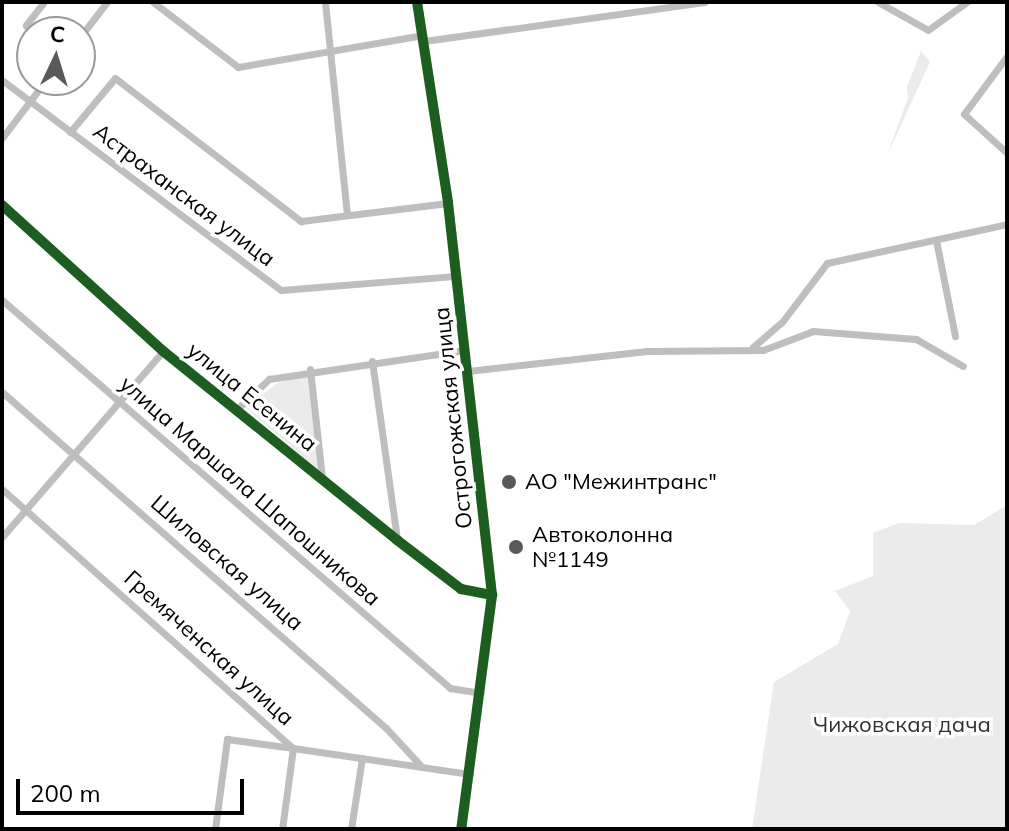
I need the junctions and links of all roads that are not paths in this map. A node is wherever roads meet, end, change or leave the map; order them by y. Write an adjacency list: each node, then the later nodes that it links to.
1 (153, 2): 8 (street)
2 (325, 2): 8 (street)
3 (417, 2): 7 (street, Острогожская улица)
4 (704, 2): 7 (street)
5 (878, 2): 6 (street)
6 (967, 2)
7 (423, 38): 8 (street); 16 (street, Острогожская улица)
8 (333, 50): 18 (street)
9 (1005, 61): 15 (street)
10 (2, 80): 12 (street, Астраханская улица)
11 (34, 96): 12 (street)
12 (29, 102): 13 (street, Астраханская улица); 14 (street)
13 (70, 132): 18 (street); 21 (street, Астраханская улица)
14 (2, 138)
15 (1007, 153)
16 (448, 203): 18 (street); 21 (street, Острогожская улица)
17 (2, 205): 26 (street, улица Есенина)
18 (347, 214)
19 (1007, 224): 20 (street)
20 (936, 240): 23 (street); 24 (street)
21 (456, 276): 25 (street, Острогожская улица)
22 (2, 300): 32 (street, улица Маршала Шапошникова)
23 (955, 336)
24 (753, 347): 28 (street); 30 (street)
25 (465, 350): 27 (street); 30 (street, Острогожская улица)
26 (163, 351): 32 (street); 33 (street, улица Есенина)
27 (372, 361): 29 (street); 39 (street)
28 (963, 366)
29 (310, 369): 33 (street); 35 (street)
30 (468, 371): 40 (street, Острогожская улица)
31 (2, 392): 34 (street, Шиловская улица)
32 (118, 402): 34 (street); 41 (street, улица Маршала Шапошникова)
33 (235, 411): 35 (street, улица Есенина)
34 (73, 453): 37 (street); 44 (street, Шиловская улица)
35 (322, 478): 39 (street, улица Есенина)
36 (2, 489): 37 (street, Гремяченская улица)
37 (24, 508): 38 (street); 42 (street, Гремяченская улица)
38 (2, 537)
39 (397, 540): 40 (street, улица Есенина)
40 (492, 595): 41 (street, Острогожская улица)
41 (483, 693): 45 (street, Острогожская улица)
42 (293, 748): 43 (street, Гремяченская улица); 46 (street); 47 (street)
43 (362, 758): 44 (street, Гремяченская улица); 48 (street)
44 (422, 767): 45 (street, Гремяченская улица)
45 (470, 774): 49 (street, Острогожская улица)
46 (215, 829)
47 (282, 829)
48 (351, 829)
49 (461, 829)

